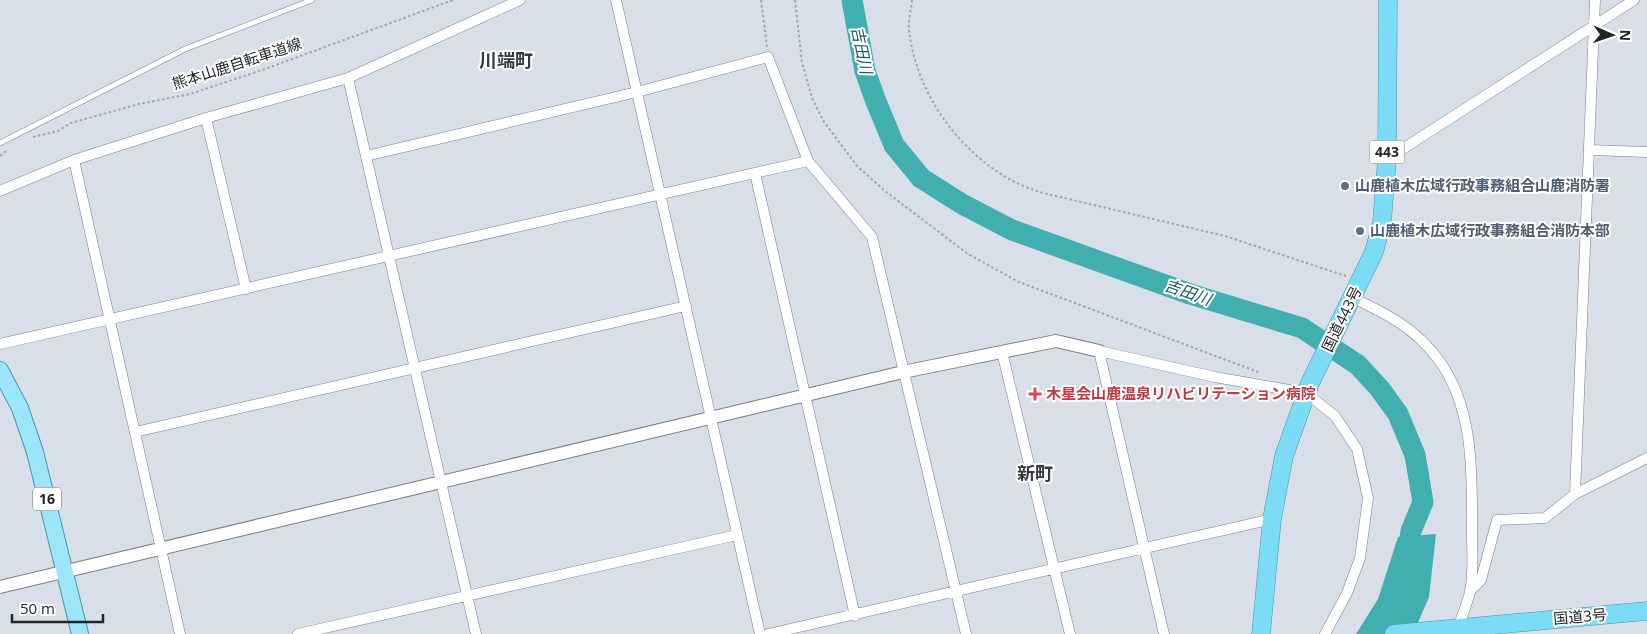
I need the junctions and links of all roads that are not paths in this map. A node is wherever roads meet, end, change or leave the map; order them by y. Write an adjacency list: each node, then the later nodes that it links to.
1 (312, 0): 11 (lane)
2 (520, 0): 8 (street)
3 (616, 0): 9 (street)
4 (1388, 0): 15 (highway, 国道443号 / 443)
5 (1595, 0): 7 (street)
6 (1634, 0): 7 (street)
7 (1594, 27): 12 (street); 15 (street)
8 (348, 78): 10 (street); 14 (street)
9 (637, 92): 14 (street); 17 (street); 20 (street)
10 (206, 118): 16 (street); 22 (street)
11 (0, 143)
12 (1589, 150): 13 (street); 38 (street)
13 (1647, 152)
14 (366, 156): 21 (street)
15 (1388, 159): 23 (highway, 国道443号 / 443)
16 (74, 160): 19 (street); 25 (street)
17 (808, 161): 18 (street); 31 (street)
18 (755, 173): 20 (street); 33 (street)
19 (0, 191)
20 (660, 195): 21 (street); 24 (street)
21 (389, 256): 22 (street); 29 (street)
22 (246, 289): 25 (street)
23 (1353, 298): 32 (highway, 国道443号 / 443); 47 (street)
24 (686, 306): 29 (street); 34 (street)
25 (110, 320): 26 (street); 35 (street)
26 (0, 344)
27 (1099, 351): 28 (street); 32 (street); 41 (street)
28 (1002, 352): 31 (street); 43 (street)
29 (415, 368): 35 (street); 37 (street)
30 (0, 370): 44 (main road, 16)
31 (903, 372): 33 (street); 46 (street)
32 (1308, 388): 39 (highway, 国道443号 / 443); 62 (street)
33 (805, 396): 34 (street); 50 (street)
34 (711, 418): 37 (street); 40 (street)
35 (135, 432): 42 (street)
36 (1647, 458): 38 (street)
37 (441, 482): 42 (street); 48 (street)
38 (1575, 494): 47 (street)
39 (1272, 519): 41 (street); 61 (highway, 国道443号 / 443)
40 (737, 535): 48 (street); 56 (street)
41 (1145, 547): 43 (street); 60 (street)
42 (161, 549): 44 (street); 53 (street)
43 (1054, 568): 46 (street); 59 (street)
44 (66, 572): 45 (street); 52 (main road, 16)
45 (0, 587)
46 (956, 591): 50 (street); 58 (street)
47 (1470, 591): 51 (street)
48 (467, 596): 54 (street); 55 (street)
49 (1647, 611): 51 (highway, 国道3号)
50 (855, 616): 57 (street)
51 (1456, 631): 63 (highway, 国道3号)
52 (80, 634)
53 (180, 634)
54 (298, 634)
55 (476, 634)
56 (760, 634)
57 (768, 634)
58 (966, 634)
59 (1070, 634)
60 (1164, 634)
61 (1261, 634)
62 (1325, 634)
63 (1394, 634)

